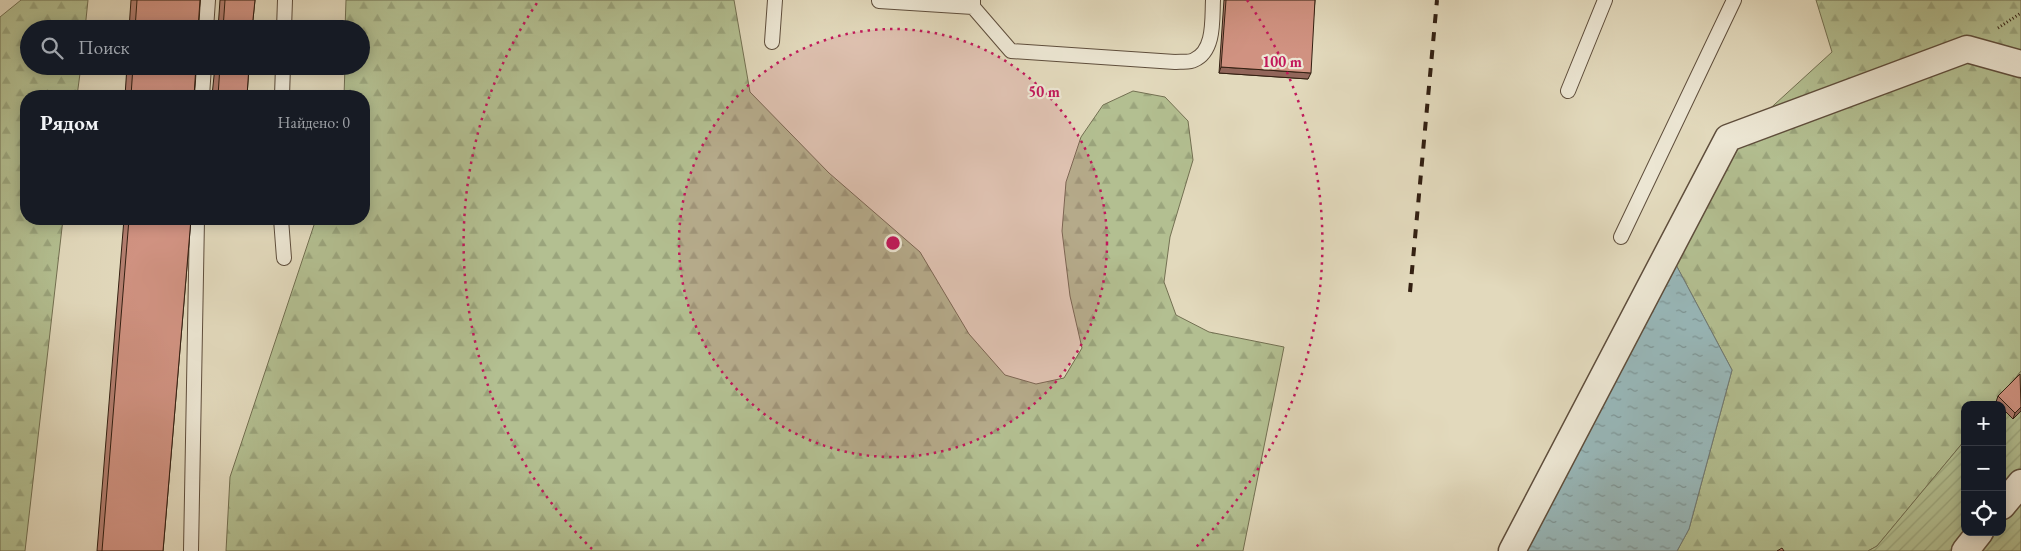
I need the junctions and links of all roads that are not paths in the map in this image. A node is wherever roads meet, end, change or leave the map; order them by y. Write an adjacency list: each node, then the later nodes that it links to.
1 (208, 0): 9 (lane)
2 (285, 0): 10 (lane)
3 (775, 0): 11 (lane)
4 (1213, 0): 8 (lane)
5 (1605, 0): 17 (lane)
6 (1734, 0): 20 (lane)
7 (879, 1): 8 (lane)
8 (973, 4)
9 (207, 20)
10 (284, 20)
11 (772, 42)
12 (2021, 64): 26 (street)
13 (203, 75): 15 (lane)
14 (283, 75): 16 (lane)
15 (202, 90)
16 (282, 90)
17 (1568, 91)
18 (197, 225): 25 (lane)
19 (281, 225): 21 (lane)
20 (1621, 237)
21 (284, 258)
22 (2021, 483): 23 (street)
23 (2006, 501)
24 (1977, 536): 27 (street)
25 (191, 551)
26 (1512, 551)
27 (1965, 551)

